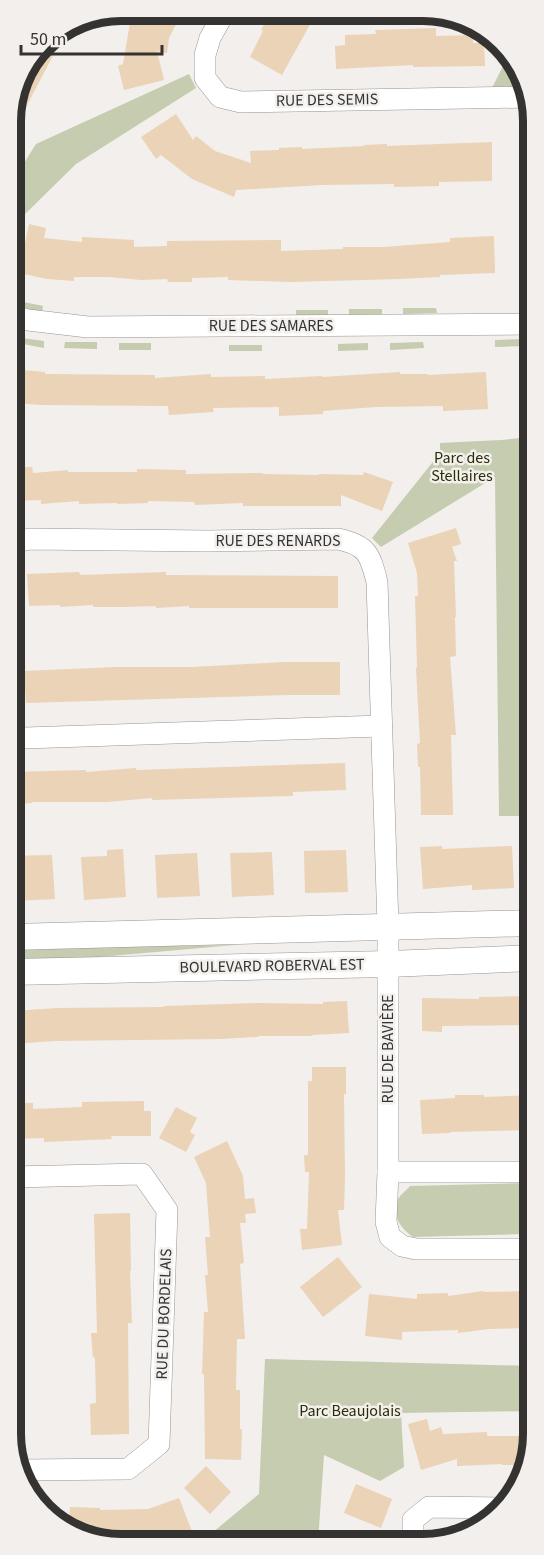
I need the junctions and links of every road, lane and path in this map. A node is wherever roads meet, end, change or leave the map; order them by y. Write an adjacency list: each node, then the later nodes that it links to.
1 (219, 21): 2 (street, RUE DES SEMIS)
2 (519, 97)
3 (21, 318): 4 (street, RUE DES SAMARES)
4 (523, 324)
5 (21, 541): 6 (street, RUE DES RENARDS)
6 (381, 726): 7 (street); 9 (street, RUE DES RENARDS)
7 (21, 737)
8 (523, 923): 9 (street)
9 (388, 926): 10 (street); 12 (street, RUE DE BAVIÈRE)
10 (21, 937)
11 (523, 958): 12 (street, BOULEVARD ROBERVAL EST)
12 (389, 964): 13 (street, BOULEVARD ROBERVAL EST); 14 (street, RUE DE BAVIÈRE)
13 (21, 972)
14 (388, 1172): 15 (street); 17 (street, RUE DE BAVIÈRE)
15 (523, 1172)
16 (21, 1177): 18 (street, RUE DU BORDELAIS)
17 (523, 1249)
18 (28, 1470)
19 (490, 1508): 20 (street)
20 (413, 1534)

